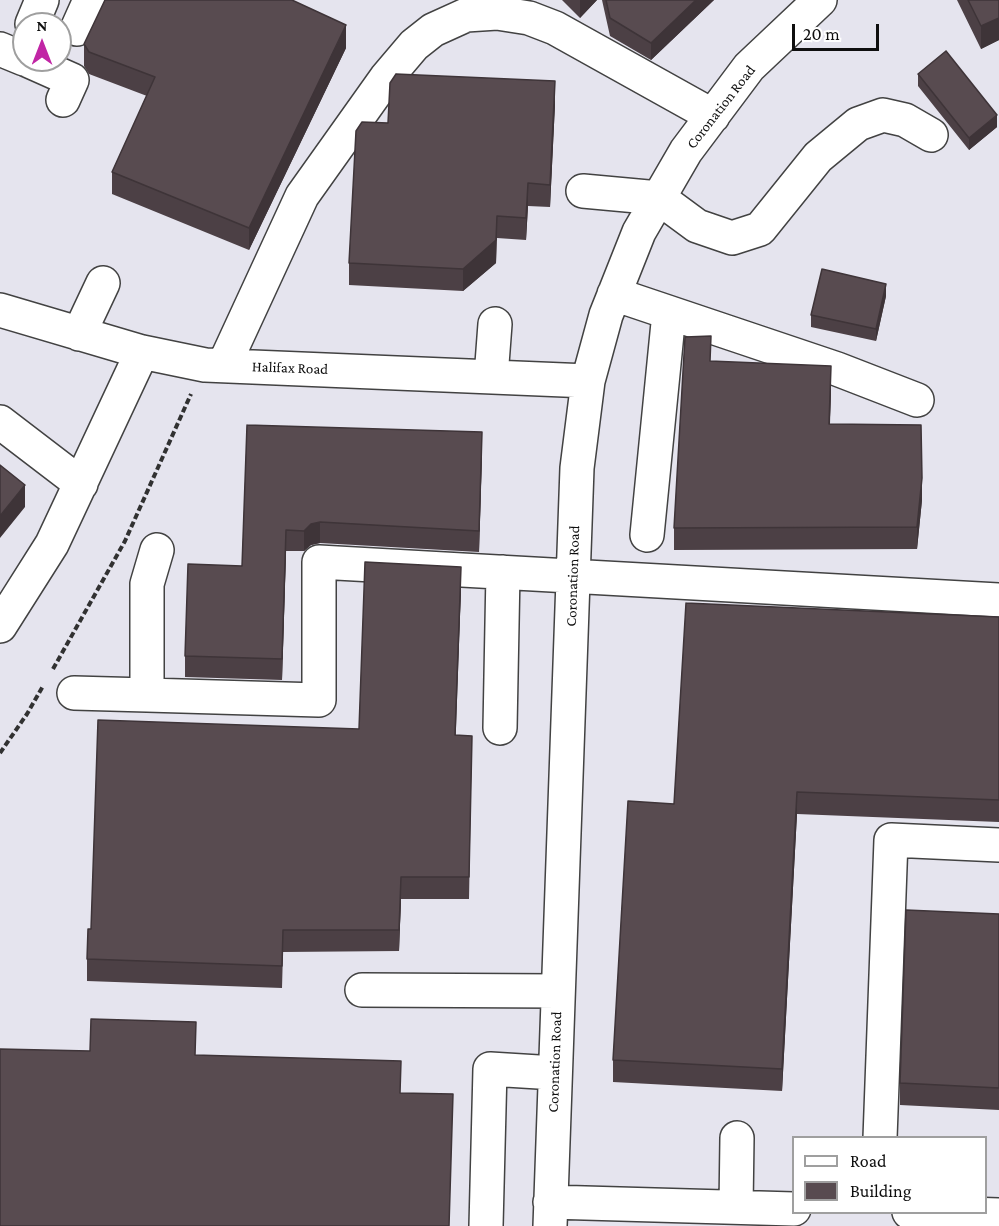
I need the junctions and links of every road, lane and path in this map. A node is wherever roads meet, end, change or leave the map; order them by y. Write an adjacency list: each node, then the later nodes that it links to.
1 (820, 0): 4 (street, Coronation Road)
2 (56, 72): 3 (street)
3 (63, 100)
4 (713, 116): 7 (street, Coronation Road); 15 (street)
5 (931, 135): 7 (street)
6 (583, 191): 7 (street)
7 (659, 198): 9 (street, Coronation Road)
8 (103, 283): 13 (street)
9 (614, 294): 11 (street); 17 (street, Coronation Road)
10 (0, 310): 13 (street, Halifax Road)
11 (669, 313): 18 (street); 21 (street)
12 (495, 324): 16 (street)
13 (79, 334): 14 (street, Halifax Road)
14 (142, 352): 15 (street, Halifax Road); 20 (street)
15 (214, 365): 16 (street, Halifax Road); 27 (path)
16 (491, 377): 17 (street, Halifax Road)
17 (588, 381): 24 (street, Coronation Road)
18 (917, 400)
19 (0, 422): 20 (street)
20 (81, 484): 26 (street)
21 (647, 536)
22 (157, 550): 28 (street)
23 (503, 572): 24 (street); 28 (street); 29 (street)
24 (573, 575): 25 (street); 33 (street, Coronation Road)
25 (999, 600)
26 (0, 626)
27 (56, 684): 28 (street); 30 (path)
28 (147, 695)
29 (500, 728)
30 (0, 753)
31 (999, 845): 35 (street)
32 (362, 990): 33 (street)
33 (558, 991): 34 (street, Coronation Road)
34 (555, 1074): 39 (street, Coronation Road); 42 (street)
35 (880, 1136)
36 (737, 1138): 37 (street)
37 (736, 1207): 38 (street); 39 (street)
38 (792, 1209)
39 (550, 1214)
40 (969, 1214): 41 (street)
41 (999, 1215)
42 (486, 1226)

